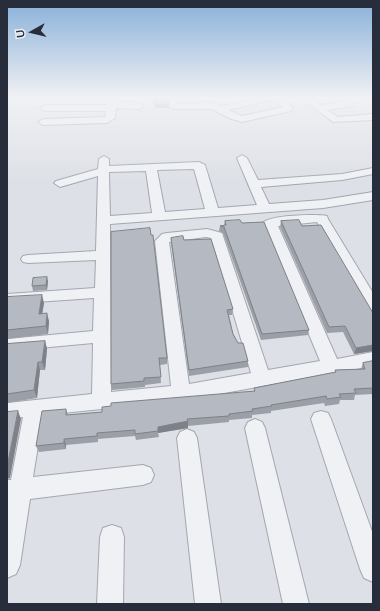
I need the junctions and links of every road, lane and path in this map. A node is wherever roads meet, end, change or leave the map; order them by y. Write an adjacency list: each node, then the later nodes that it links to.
1 (242, 158): 6 (street)
2 (104, 164): 3 (street); 5 (street); 11 (street)
3 (151, 166): 9 (street); 10 (street)
4 (373, 170): 6 (street)
5 (60, 183)
6 (254, 184): 8 (street)
7 (373, 196): 8 (street)
8 (265, 208): 9 (street)
9 (213, 213): 10 (street)
10 (159, 216): 11 (street)
11 (105, 220): 12 (street)
12 (104, 255): 13 (street); 14 (street)
13 (28, 259)
14 (103, 292): 15 (street); 17 (street)
15 (7, 299)
16 (373, 306): 20 (street)
17 (102, 336): 18 (street); 23 (street)
18 (7, 345)
19 (373, 359): 20 (street)
20 (332, 368): 21 (street)
21 (262, 380): 22 (street); 22 (street)
22 (181, 393): 23 (street)
23 (101, 401): 24 (street)
24 (34, 409): 25 (street); 30 (street)
25 (7, 411)
26 (321, 419): 33 (street)
27 (255, 428): 36 (street)
28 (187, 438): 35 (street)
29 (143, 475): 30 (street)
30 (14, 490): 32 (street)
31 (112, 537): 34 (street)
32 (7, 565)
33 (373, 569)
34 (110, 604)
35 (208, 604)
36 (296, 604)

